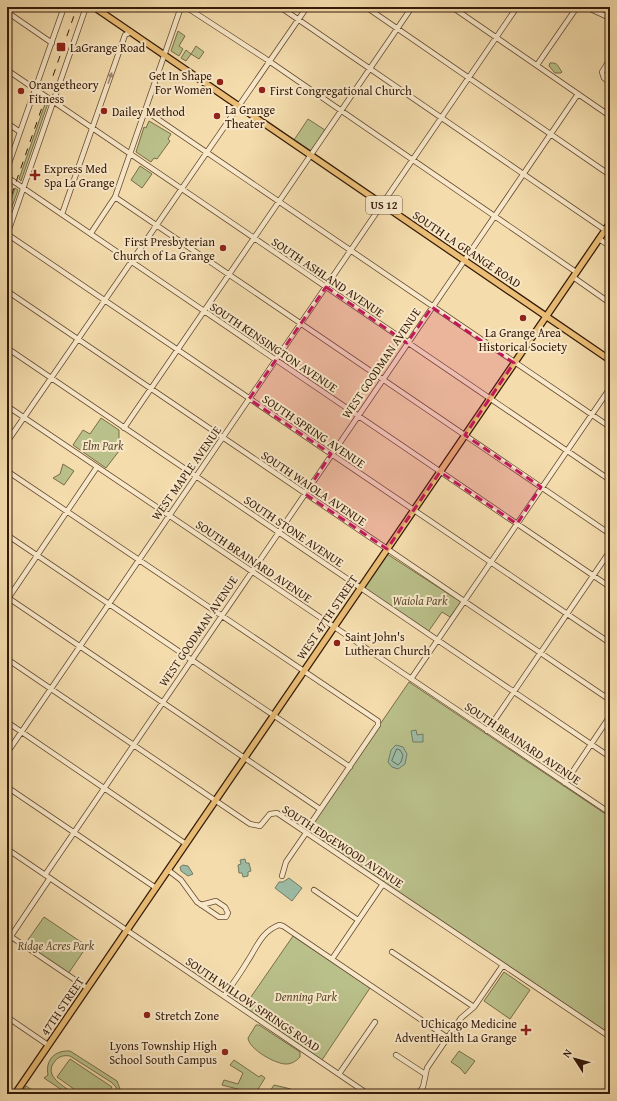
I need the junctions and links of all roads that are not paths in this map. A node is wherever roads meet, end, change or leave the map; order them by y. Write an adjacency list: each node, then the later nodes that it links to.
1 (64, 7): 20 (street)
2 (86, 7): 31 (street)
3 (94, 7): 18 (main road, SOUTH LA GRANGE ROAD / US 12)
4 (181, 7): 21 (street)
5 (186, 7): 23 (street)
6 (280, 7): 16 (street)
7 (307, 7): 16 (street)
8 (366, 7): 17 (street)
9 (412, 7): 17 (street)
10 (452, 7): 19 (street)
11 (517, 7): 19 (street, WEST MAPLE AVENUE)
12 (577, 7): 24 (street)
13 (586, 7): 15 (street)
14 (7, 12): 20 (street)
15 (610, 18)
16 (298, 19): 23 (street); 25 (street)
17 (398, 29): 25 (street); 27 (street)
18 (131, 32): 21 (main road, SOUTH LA GRANGE ROAD / US 12); 38 (street, one-way to 18)
19 (496, 38): 24 (street); 27 (street, WEST MAPLE AVENUE)
20 (52, 43): 29 (street)
21 (165, 55): 32 (main road, SOUTH LA GRANGE ROAD / US 12); 33 (street)
22 (610, 59): 28 (street)
23 (269, 62): 32 (street); 34 (street)
24 (537, 65): 30 (street)
25 (370, 69): 34 (street); 36 (street)
26 (7, 70): 29 (street, SOUTH ASHLAND AVENUE)
27 (469, 78): 36 (street, WEST MAPLE AVENUE); 40 (street)
28 (610, 83)
29 (35, 89): 31 (street, SOUTH ASHLAND AVENUE); 39 (street)
30 (578, 94): 35 (street); 40 (street, WEST GOODMAN AVENUE)
31 (53, 101): 38 (street, SOUTH ASHLAND AVENUE); 49 (street)
32 (239, 106): 41 (street); 43 (main road, SOUTH LA GRANGE ROAD / US 12)
33 (146, 111): 41 (street); 42 (street)
34 (341, 111): 43 (street); 44 (street)
35 (610, 116)
36 (442, 118): 44 (street, WEST MAPLE AVENUE); 46 (street)
37 (7, 123): 39 (street)
38 (92, 128): 42 (street, SOUTH ASHLAND AVENUE); 54 (street)
39 (20, 132): 45 (street)
40 (551, 134): 46 (street, WEST GOODMAN AVENUE); 47 (street)
41 (206, 152): 50 (street); 52 (street)
42 (130, 154): 50 (street, SOUTH ASHLAND AVENUE); 51 (street)
43 (311, 155): 52 (street); 53 (main road, SOUTH LA GRANGE ROAD / US 12)
44 (412, 160): 53 (street, WEST MAPLE AVENUE); 55 (street)
45 (7, 169)
46 (523, 174): 55 (street, WEST GOODMAN AVENUE); 58 (street)
47 (610, 175)
48 (7, 177): 49 (street, SOUTH KENSINGTON AVENUE)
49 (23, 187): 54 (street, SOUTH KENSINGTON AVENUE); 60 (street)
50 (181, 189): 57 (street); 61 (street, SOUTH ASHLAND AVENUE)
51 (115, 197): 57 (street); 59 (street)
52 (279, 202): 61 (street); 64 (street)
53 (382, 204): 64 (street, WEST MAPLE AVENUE); 65 (main road, SOUTH LA GRANGE ROAD / US 12)
54 (62, 214): 59 (street, SOUTH KENSINGTON AVENUE)
55 (494, 216): 65 (street, WEST GOODMAN AVENUE); 68 (street)
56 (610, 223): 58 (main road, WEST 47TH STREET)
57 (156, 225): 66 (street); 67 (street)
58 (605, 230): 62 (main road, WEST 47TH STREET)
59 (91, 233): 66 (street, SOUTH KENSINGTON AVENUE)
60 (7, 235): 71 (street, SOUTH SPRING AVENUE)
61 (254, 238): 67 (street); 69 (street, SOUTH ASHLAND AVENUE)
62 (599, 239): 63 (street); 68 (main road, WEST 47TH STREET)
63 (610, 246)
64 (351, 251): 69 (street, WEST MAPLE AVENUE); 73 (street)
65 (464, 260): 73 (street, WEST GOODMAN AVENUE); 75 (main road, SOUTH LA GRANGE ROAD / US 12)
66 (131, 262): 71 (street); 74 (street, SOUTH KENSINGTON AVENUE)
67 (229, 275): 74 (street); 76 (street)
68 (574, 275): 72 (street); 75 (main road, WEST 47TH STREET)
69 (326, 287): 76 (street, WEST MAPLE AVENUE); 78 (street, SOUTH ASHLAND AVENUE)
70 (7, 292): 77 (street, SOUTH WAIOLA AVENUE)
71 (105, 300): 77 (street); 80 (street, SOUTH SPRING AVENUE)
72 (610, 303)
73 (432, 307): 78 (street, WEST GOODMAN AVENUE); 83 (street)
74 (204, 311): 80 (street); 81 (street, SOUTH KENSINGTON AVENUE)
75 (546, 316): 82 (main road, SOUTH LA GRANGE ROAD / US 12); 83 (main road, WEST 47TH STREET)
76 (300, 324): 81 (street, WEST MAPLE AVENUE); 85 (street)
77 (78, 340): 84 (street); 87 (street, SOUTH WAIOLA AVENUE)
78 (407, 343): 85 (street, WEST GOODMAN AVENUE); 89 (street, SOUTH ASHLAND AVENUE)
79 (7, 348): 84 (street, SOUTH STONE AVENUE)
80 (178, 350): 87 (street); 88 (street, SOUTH SPRING AVENUE)
81 (276, 360): 88 (street, WEST MAPLE AVENUE); 91 (street, SOUTH KENSINGTON AVENUE)
82 (610, 360)
83 (514, 363): 89 (main road, WEST 47TH STREET); 92 (street)
84 (51, 379): 93 (street); 95 (street, SOUTH STONE AVENUE)
85 (382, 379): 91 (street, WEST GOODMAN AVENUE); 96 (street)
86 (610, 388): 92 (street)
87 (151, 389): 95 (street); 97 (street, SOUTH WAIOLA AVENUE)
88 (249, 399): 97 (street, WEST MAPLE AVENUE); 100 (street, SOUTH SPRING AVENUE)
89 (489, 399): 96 (main road, WEST 47TH STREET); 99 (street, SOUTH ASHLAND AVENUE)
90 (7, 406): 93 (street, SOUTH BRAINARD AVENUE)
91 (358, 415): 100 (street, WEST GOODMAN AVENUE); 103 (street, SOUTH KENSINGTON AVENUE)
92 (592, 415): 94 (street); 99 (street)
93 (24, 418): 98 (street); 101 (street, SOUTH BRAINARD AVENUE)
94 (610, 427)
95 (124, 428): 104 (street, SOUTH STONE AVENUE)
96 (465, 435): 103 (main road, WEST 47TH STREET); 106 (street)
97 (222, 438): 104 (street, WEST MAPLE AVENUE); 107 (street, SOUTH WAIOLA AVENUE)
98 (7, 442)
99 (567, 451): 105 (street, SOUTH ASHLAND AVENUE); 106 (street)
100 (331, 454): 107 (street, WEST GOODMAN AVENUE); 108 (street, SOUTH SPRING AVENUE)
101 (97, 467): 109 (street); 110 (street, SOUTH BRAINARD AVENUE)
102 (7, 471): 109 (street)
103 (440, 472): 108 (main road, WEST 47TH STREET); 111 (street, SOUTH KENSINGTON AVENUE)
104 (195, 477): 110 (street, WEST MAPLE AVENUE); 112 (street, SOUTH STONE AVENUE)
105 (610, 480)
106 (541, 487): 111 (street); 113 (street)
107 (305, 494): 112 (street, WEST GOODMAN AVENUE); 115 (street, SOUTH WAIOLA AVENUE)
108 (414, 510): 115 (main road, WEST 47TH STREET); 119 (street, SOUTH SPRING AVENUE)
109 (68, 511): 117 (street); 118 (street)
110 (169, 515): 118 (street, WEST MAPLE AVENUE); 120 (street, SOUTH BRAINARD AVENUE)
111 (517, 524): 119 (street); 121 (street, SOUTH KENSINGTON AVENUE)
112 (278, 532): 120 (street, WEST GOODMAN AVENUE); 123 (street, SOUTH STONE AVENUE)
113 (610, 534)
114 (7, 535): 117 (street)
115 (387, 549): 123 (main road, WEST 47TH STREET); 125 (street, SOUTH WAIOLA AVENUE)
116 (610, 552): 121 (street)
117 (37, 556): 124 (street); 126 (street)
118 (139, 560): 126 (street, WEST MAPLE AVENUE); 128 (street)
119 (491, 562): 125 (street); 127 (street, SOUTH SPRING AVENUE)
120 (251, 571): 128 (street, WEST GOODMAN AVENUE); 129 (street, SOUTH BRAINARD AVENUE)
121 (594, 576): 122 (street, SOUTH KENSINGTON AVENUE); 127 (street)
122 (610, 587)
123 (360, 588): 129 (main road, WEST 47TH STREET); 130 (street, SOUTH STONE AVENUE)
124 (8, 598): 132 (street)
125 (464, 601): 130 (street); 133 (street, SOUTH WAIOLA AVENUE)
126 (109, 604): 132 (street, WEST MAPLE AVENUE); 135 (street)
127 (567, 614): 131 (street, SOUTH SPRING AVENUE); 133 (street)
128 (222, 615): 135 (street, WEST GOODMAN AVENUE); 136 (street)
129 (334, 627): 136 (main road, WEST 47TH STREET); 137 (street, SOUTH BRAINARD AVENUE)
130 (437, 640): 137 (street); 139 (street, SOUTH STONE AVENUE)
131 (610, 643)
132 (80, 646): 138 (street, WEST MAPLE AVENUE); 141 (street)
133 (541, 653): 139 (street); 140 (street, SOUTH WAIOLA AVENUE)
134 (7, 659): 138 (street, SOUTH EDGEWOOD AVENUE)
135 (191, 660): 141 (street, WEST GOODMAN AVENUE); 142 (street)
136 (304, 671): 142 (main road, WEST 47TH STREET); 152 (street)
137 (411, 679): 145 (street, SOUTH BRAINARD AVENUE)
138 (51, 688): 146 (street, WEST MAPLE AVENUE); 147 (street, SOUTH EDGEWOOD AVENUE)
139 (514, 691): 145 (street); 148 (street, SOUTH STONE AVENUE)
140 (610, 700)
141 (162, 702): 147 (street, WEST GOODMAN AVENUE); 151 (street)
142 (274, 715): 151 (main road, WEST 47TH STREET); 152 (street)
143 (610, 716): 148 (street)
144 (7, 722): 146 (street)
145 (488, 731): 153 (street, SOUTH BRAINARD AVENUE)
146 (21, 732): 149 (street, WEST MAPLE AVENUE); 155 (street)
147 (133, 744): 155 (street, WEST GOODMAN AVENUE); 156 (street, SOUTH EDGEWOOD AVENUE)
148 (591, 744): 150 (street, SOUTH STONE AVENUE); 153 (street)
149 (7, 753)
150 (610, 757)
151 (245, 758): 156 (main road, WEST 47TH STREET); 157 (street)
152 (350, 767): 157 (street)
153 (565, 783): 158 (street, SOUTH BRAINARD AVENUE)
154 (7, 787): 160 (street)
155 (104, 788): 160 (street, WEST GOODMAN AVENUE); 162 (street)
156 (216, 800): 161 (street, SOUTH EDGEWOOD AVENUE); 162 (main road, WEST 47TH STREET)
157 (320, 809): 159 (street)
158 (610, 813)
159 (309, 826)
160 (74, 832): 165 (street, WEST GOODMAN AVENUE); 169 (street)
161 (306, 833): 166 (street); 168 (street, SOUTH EDGEWOOD AVENUE)
162 (186, 844): 164 (main road, WEST 47TH STREET)
163 (7, 850): 165 (street, SOUTH WILLOW SPRINGS ROAD)
164 (168, 870): 169 (main road, WEST 47TH STREET); 171 (street)
165 (45, 875): 167 (street, SOUTH WILLOW SPRINGS ROAD)
166 (282, 876)
167 (50, 878): 173 (street, SOUTH WILLOW SPRINGS ROAD); 174 (street)
168 (383, 884): 172 (street); 178 (street, SOUTH EDGEWOOD AVENUE)
169 (156, 888): 173 (main road, WEST 47TH STREET)
170 (314, 890): 172 (street)
171 (201, 905): 171 (street)
172 (358, 920): 177 (street)
173 (127, 930): 179 (main road, 47TH STREET); 180 (street, SOUTH WILLOW SPRINGS ROAD)
174 (9, 935): 175 (street); 179 (street)
175 (7, 942)
176 (392, 952): 181 (street)
177 (332, 959): 180 (street); 185 (street)
178 (503, 965): 181 (street); 184 (street, SOUTH EDGEWOOD AVENUE)
179 (88, 988): 186 (main road, 47TH STREET)
180 (224, 996): 188 (street, SOUTH WILLOW SPRINGS ROAD)
181 (474, 1007): 185 (street)
182 (7, 1017): 186 (street)
183 (375, 1022): 188 (street)
184 (610, 1037)
185 (448, 1038): 189 (street)
186 (48, 1045): 190 (main road, 47TH STREET)
187 (396, 1055): 189 (street)
188 (339, 1074): 191 (street, SOUTH WILLOW SPRINGS ROAD)
189 (425, 1074): 192 (street)
190 (15, 1094)
191 (368, 1094)
192 (418, 1094)

